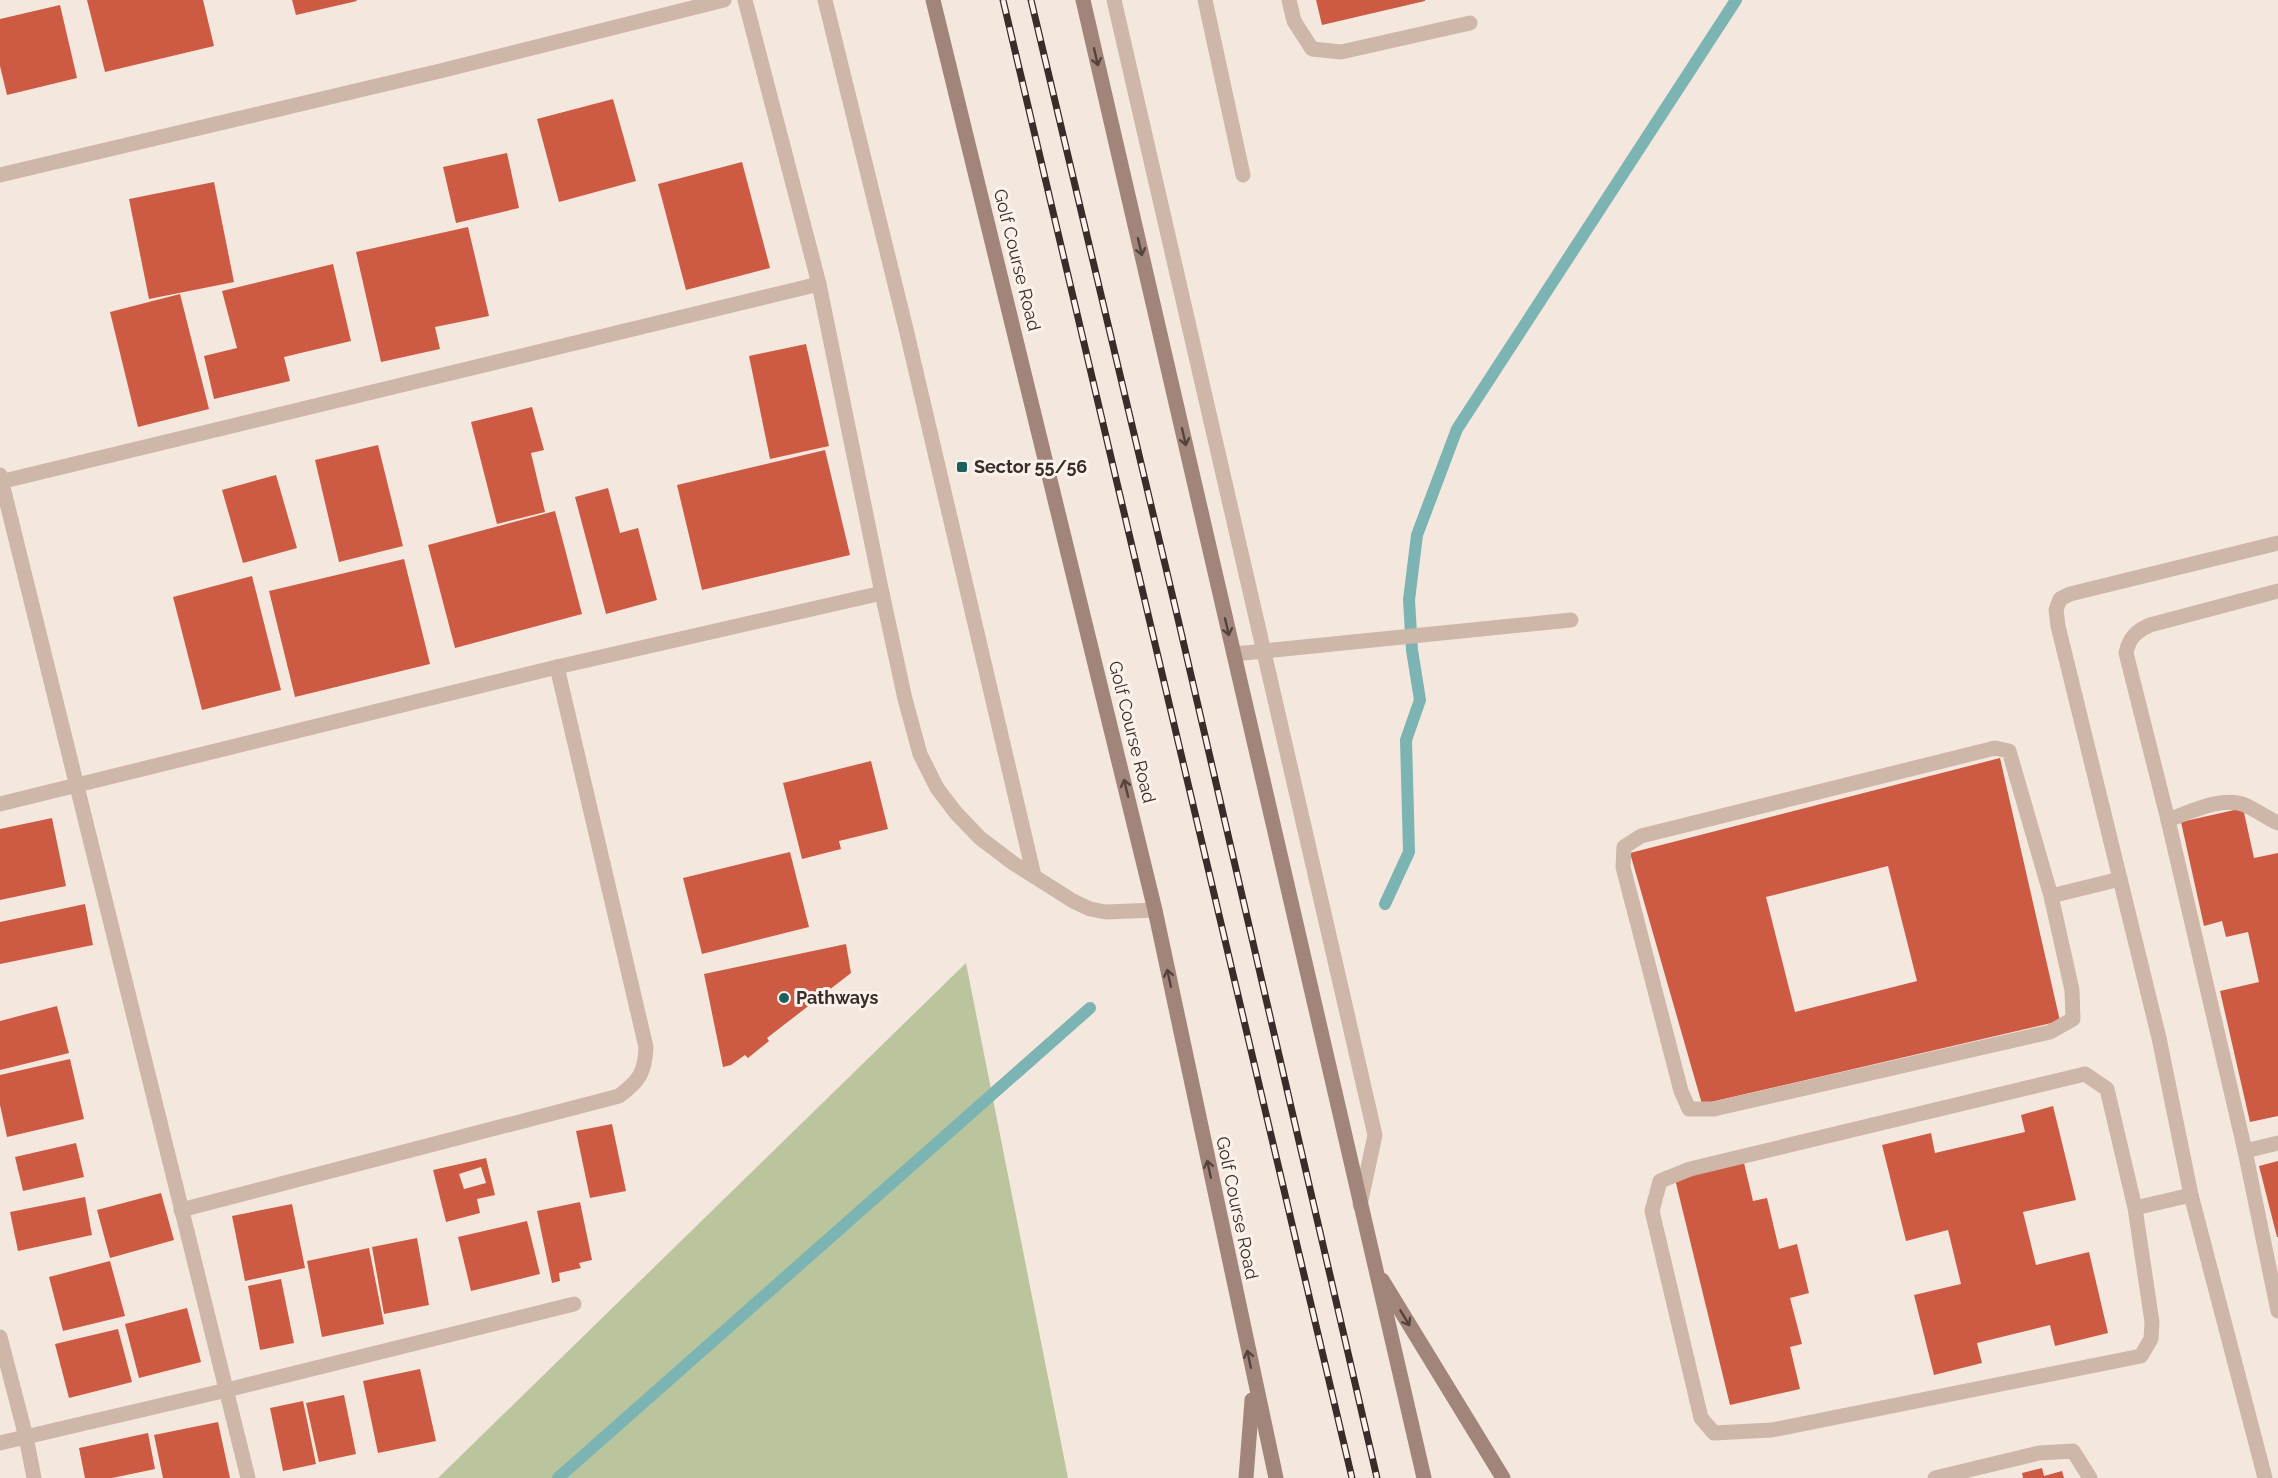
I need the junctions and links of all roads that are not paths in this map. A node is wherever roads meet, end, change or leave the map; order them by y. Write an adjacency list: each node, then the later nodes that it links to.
1 (724, 0): 10 (street)
2 (745, 0): 12 (street)
3 (825, 0): 25 (street)
4 (933, 0): 28 (main road, Golf Course Road, one-way to 4)
5 (1083, 0): 19 (main road, one-way to 19)
6 (1114, 0): 18 (street)
7 (1205, 0): 11 (street)
8 (1289, 0): 9 (street)
9 (1470, 22)
10 (0, 175)
11 (1242, 175)
12 (819, 284): 13 (street); 16 (street)
13 (1, 480): 21 (street)
14 (2278, 543): 26 (street)
15 (2278, 591): 23 (street)
16 (882, 593): 20 (street); 25 (street)
17 (1571, 620): 18 (street)
18 (1263, 651): 19 (street); 32 (street)
19 (1234, 654): 32 (main road)
20 (557, 667): 21 (street); 34 (street)
21 (75, 785): 22 (street); 34 (street)
22 (0, 804)
23 (2168, 820): 24 (street); 30 (street)
24 (2278, 823)
25 (1034, 876): 28 (street)
26 (2120, 879): 27 (street); 31 (street)
27 (2051, 896): 27 (street)
28 (1155, 910): 39 (main road, Golf Course Road, one-way to 28)
29 (2278, 1143): 30 (street)
30 (2245, 1151): 37 (street)
31 (2191, 1195): 33 (street); 51 (street)
32 (1360, 1205): 35 (main road)
33 (2135, 1208): 33 (street)
34 (182, 1210): 40 (street)
35 (1374, 1268): 47 (main road); 48 (main road, one-way to 48)
36 (574, 1304): 40 (street)
37 (2278, 1311)
38 (0, 1337): 41 (street)
39 (1254, 1382): 45 (main road); 46 (main road, Golf Course Road)
40 (227, 1390): 41 (street); 44 (street)
41 (26, 1437): 42 (street); 43 (street)
42 (0, 1443)
43 (34, 1478)
44 (248, 1478)
45 (1246, 1478)
46 (1275, 1478)
47 (1424, 1478)
48 (1503, 1478)
49 (1935, 1478): 50 (street)
50 (2090, 1478)
51 (2265, 1478)

